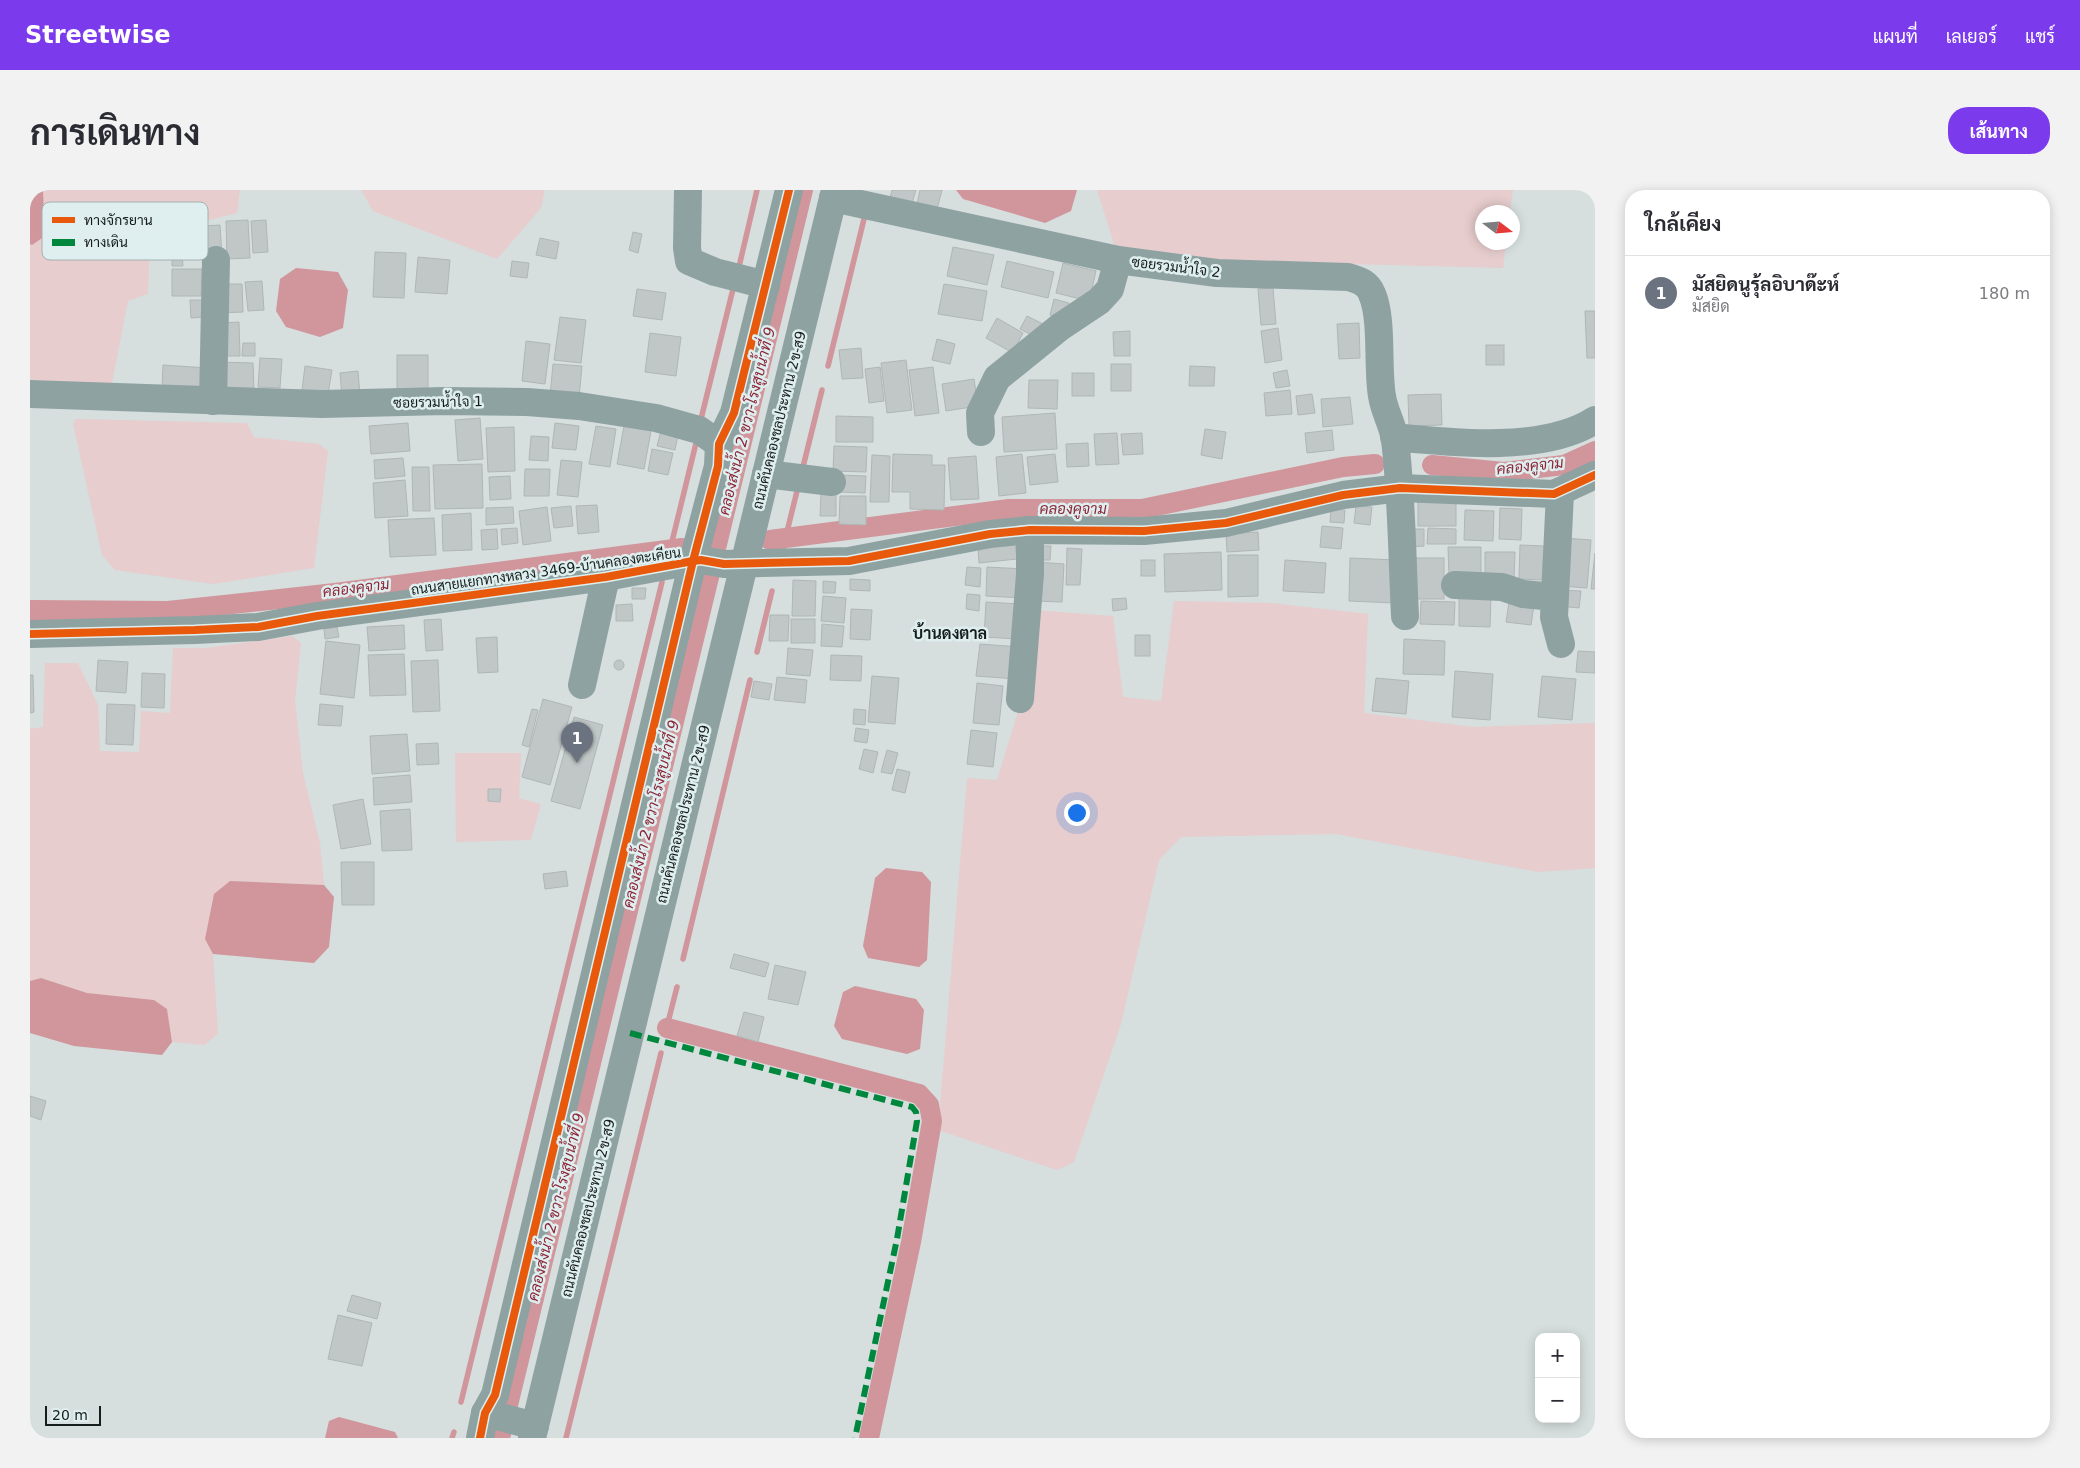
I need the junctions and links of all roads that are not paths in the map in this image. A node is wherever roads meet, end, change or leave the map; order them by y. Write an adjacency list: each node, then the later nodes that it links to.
1 (688, 190): 6 (street)
2 (789, 190): 6 (street)
3 (834, 194): 5 (street, ซอยรวมน้ำใจ 2); 13 (street, ถนนคันคลองชลประทาน 2ข-ส9)
4 (216, 260): 8 (street)
5 (1118, 260): 10 (street); 11 (street, ซอยรวมน้ำใจ 2)
6 (766, 285): 12 (street)
7 (30, 394): 8 (street, ซอยรวมน้ำใจ 1)
8 (213, 401): 12 (street, ซอยรวมน้ำใจ 1)
9 (1595, 420): 11 (street)
10 (982, 432)
11 (1394, 437): 16 (street, ซอยรวมน้ำใจ 2)
12 (719, 444): 19 (street)
13 (766, 474): 15 (street); 19 (street, ถนนคันคลองชลประทาน 2ข-ส9)
14 (1595, 474): 17 (street, ถนนสายแยกทางหลวง 3469-บ้านคลองตะเคียน)
15 (832, 482)
16 (1400, 488): 17 (street, ถนนสายแยกทางหลวง 3469-บ้านคลองตะเคียน); 18 (street, ถนนสายแยกทางหลวง 3469-บ้านคลองตะเคียน); 23 (street, ซอยรวมน้ำใจ 2)
17 (1560, 492): 22 (street)
18 (1030, 530): 19 (street, ถนนสายแยกทางหลวง 3469-บ้านคลองตะเคียน); 27 (street)
19 (716, 562): 20 (street, ถนนสายแยกทางหลวง 3469-บ้านคลองตะเคียน); 28 (street); 29 (street, ถนนคันคลองชลประทาน 2ข-ส9)
20 (606, 577): 24 (street, ถนนสายแยกทางหลวง 3469-บ้านคลองตะเคียน); 26 (street)
21 (1455, 585): 22 (street)
22 (1554, 597): 25 (street)
23 (1405, 616)
24 (30, 634)
25 (1561, 644)
26 (582, 685)
27 (1020, 699)
28 (487, 1422): 29 (street)
29 (530, 1429)

